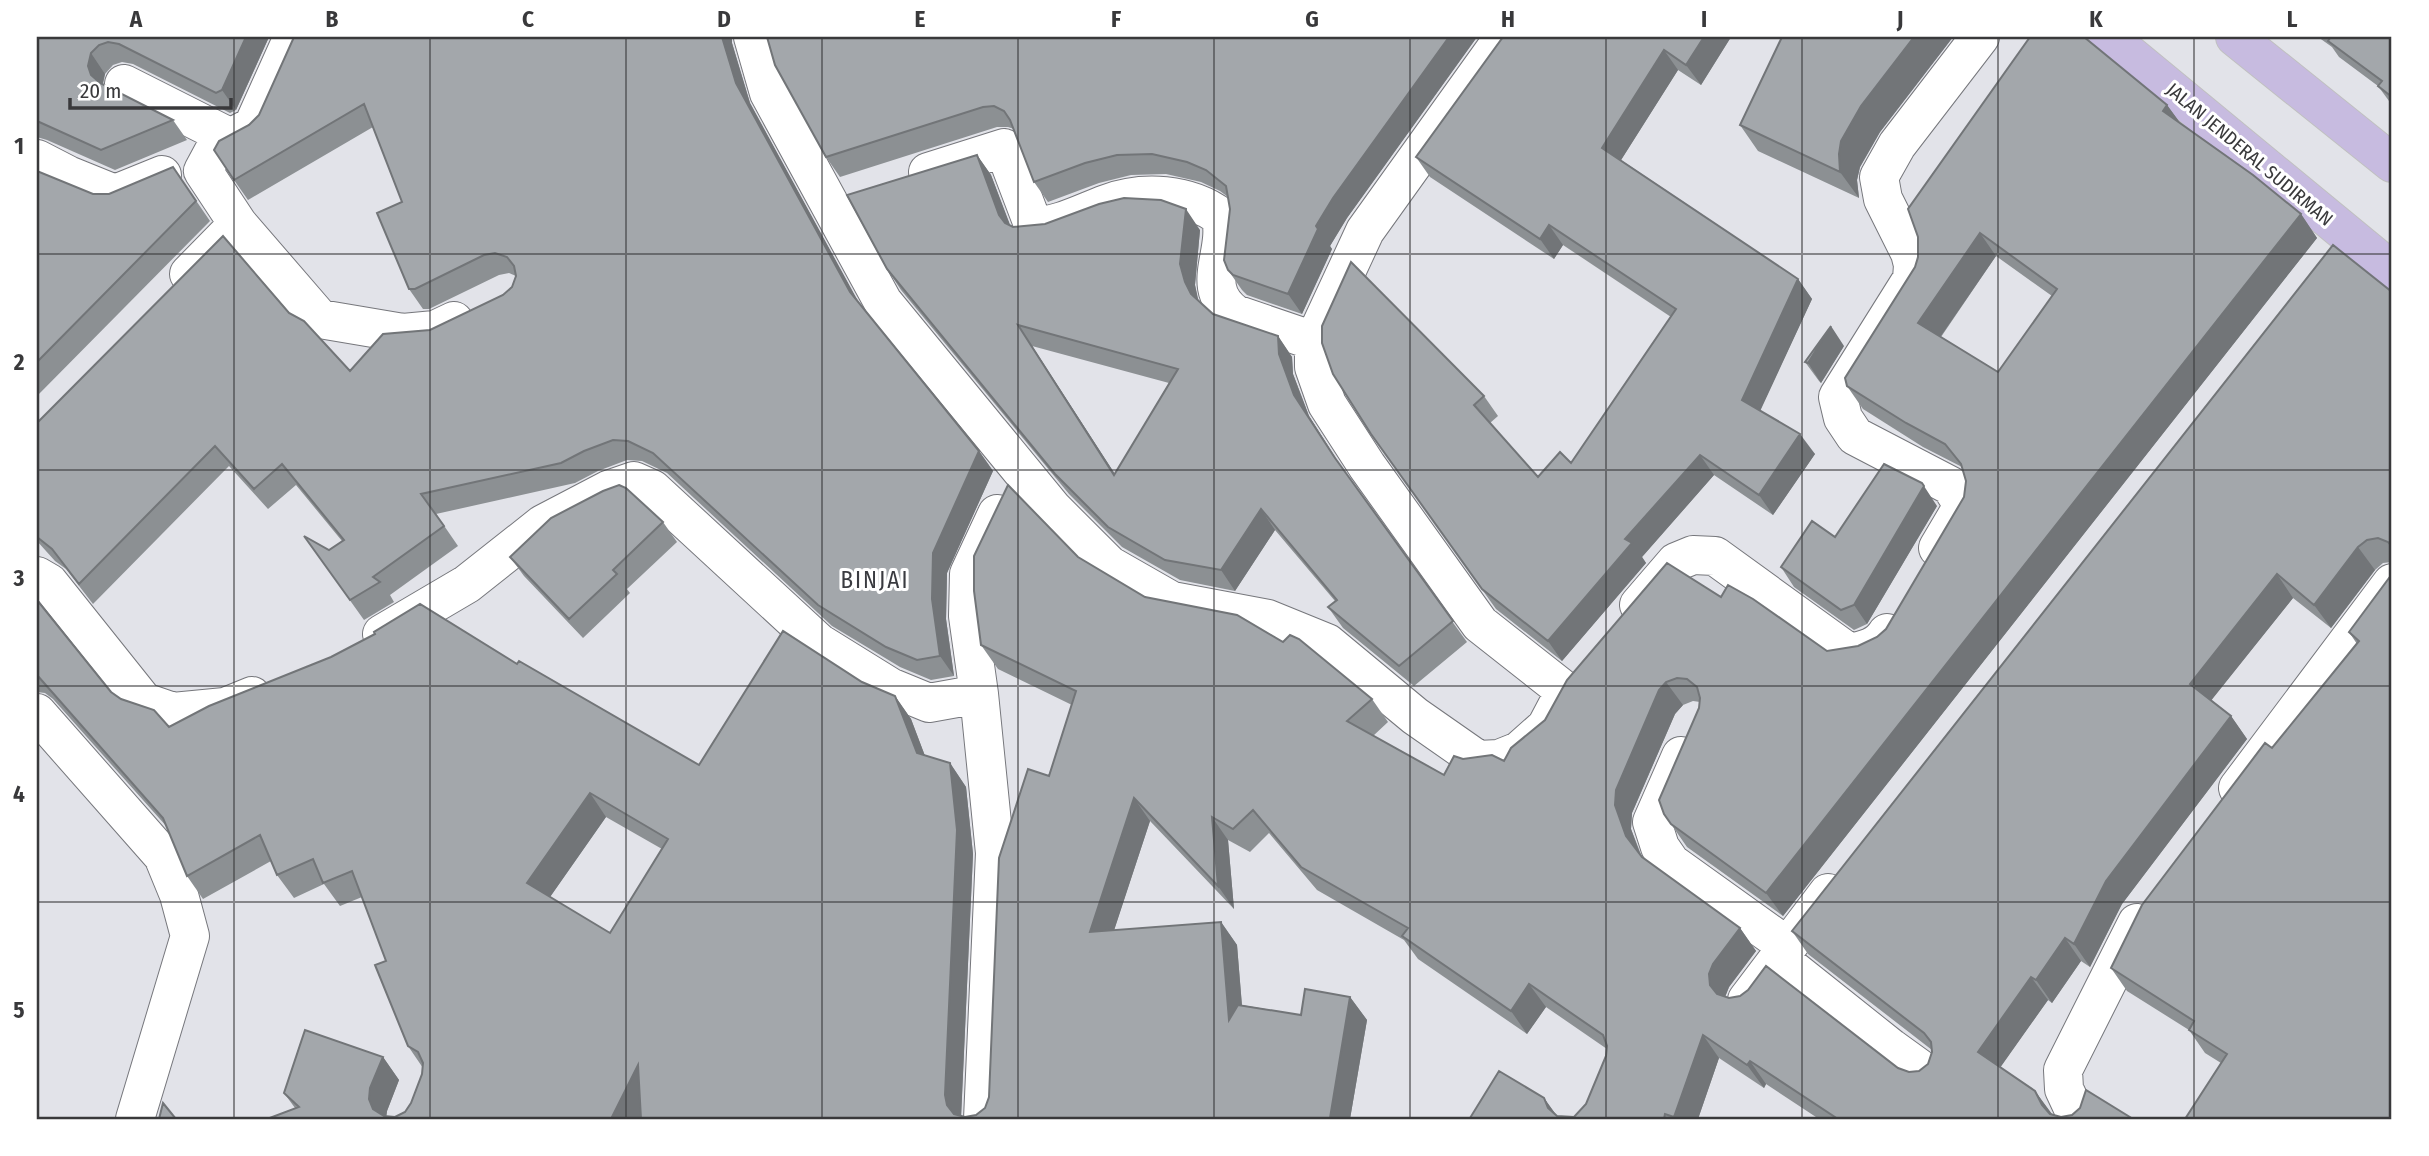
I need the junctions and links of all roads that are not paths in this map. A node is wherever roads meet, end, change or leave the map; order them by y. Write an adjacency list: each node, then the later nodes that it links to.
1 (293, 37): 8 (street)
2 (753, 37): 12 (street)
3 (1504, 37): 19 (street)
4 (1980, 37): 23 (street)
5 (2108, 37): 14 (main road, JALAN JENDERAL SUDIRMAN)
6 (2235, 37): 10 (main road)
7 (124, 84): 8 (street)
8 (231, 138): 11 (street)
9 (37, 159): 11 (street)
10 (2392, 163)
11 (203, 171): 13 (street)
12 (829, 202): 19 (street); 20 (street)
13 (238, 224): 17 (street); 18 (street)
14 (2348, 234): 15 (street); 16 (main road, JALAN JENDERAL SUDIRMAN)
15 (2323, 266)
16 (2392, 271)
17 (161, 301)
18 (484, 307)
19 (1314, 341): 27 (street)
20 (1019, 468): 27 (street); 28 (street)
21 (37, 576): 26 (street)
22 (2392, 583): 31 (street)
23 (1616, 632)
24 (351, 653): 28 (street)
25 (1591, 662): 27 (street)
26 (288, 681)
27 (1565, 691)
28 (979, 694): 38 (street)
29 (37, 713): 37 (street)
30 (1695, 723): 34 (street)
31 (2216, 817)
32 (1847, 869): 34 (street)
33 (2157, 895): 39 (street)
34 (1783, 952): 35 (street); 36 (street)
35 (1747, 1000)
36 (1927, 1074)
37 (135, 1119)
38 (983, 1119)
39 (2078, 1119)

